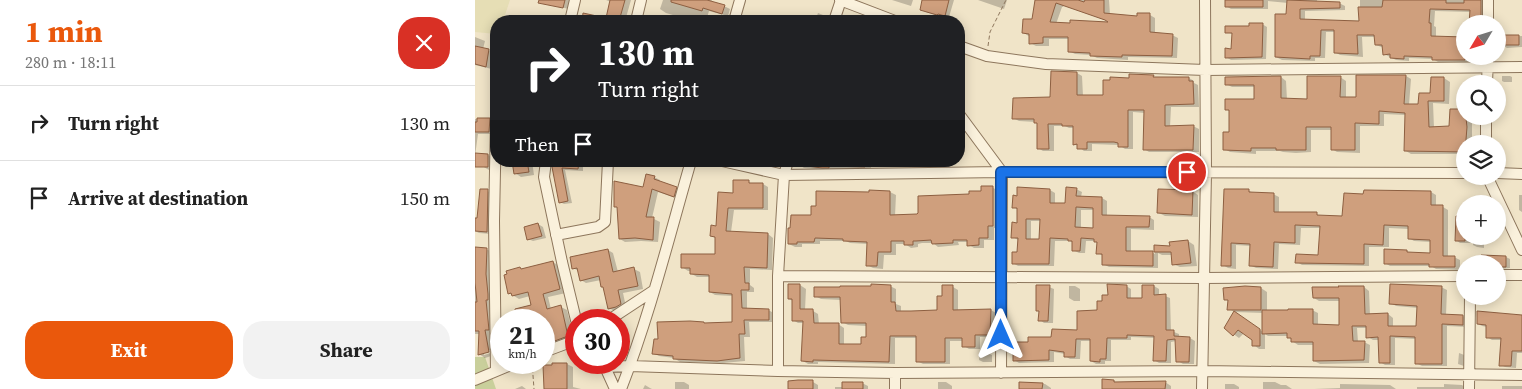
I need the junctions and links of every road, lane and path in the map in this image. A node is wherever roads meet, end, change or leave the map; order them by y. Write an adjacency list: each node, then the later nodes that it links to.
1 (575, 0): 9 (street)
2 (641, 0): 10 (street)
3 (740, 0): 11 (street)
4 (841, 0): 8 (street); 12 (street)
5 (1006, 0): 17 (path)
6 (1204, 0): 21 (street)
7 (1488, 0): 15 (street)
8 (864, 9): 13 (street); 14 (street)
9 (572, 15)
10 (637, 15)
11 (736, 15)
12 (836, 15)
13 (870, 15)
14 (880, 15)
15 (1488, 15)
16 (965, 48): 17 (street)
17 (987, 56): 21 (street)
18 (1456, 63): 21 (street)
19 (1506, 65): 20 (street)
20 (1522, 67)
21 (1205, 70): 30 (street)
22 (965, 122): 29 (street)
23 (495, 167): 46 (street)
24 (545, 167): 36 (street)
25 (608, 167): 36 (street)
26 (689, 167): 44 (street)
27 (749, 167): 34 (street)
28 (786, 167): 34 (street)
29 (1001, 172): 30 (street); 34 (street); 42 (street)
30 (1206, 172): 31 (street); 43 (street)
31 (1456, 173)
32 (1506, 173): 33 (street)
33 (1522, 174)
34 (784, 175): 40 (street)
35 (1491, 185): 37 (street)
36 (556, 236): 47 (street)
37 (1522, 250)
38 (1506, 275): 39 (street)
39 (1522, 275)
40 (778, 276): 42 (street); 50 (street)
41 (1456, 276): 43 (street)
42 (1002, 277): 43 (street); 53 (street)
43 (1203, 278): 51 (street)
44 (653, 292): 48 (street); 49 (street)
45 (1470, 305): 58 (street)
46 (495, 309)
47 (573, 309)
48 (626, 309)
49 (630, 366): 50 (street)
50 (778, 371): 52 (street)
51 (1202, 371): 53 (street); 58 (street); 65 (street)
52 (895, 372): 53 (street); 64 (street)
53 (1001, 373)
54 (490, 374): 60 (street)
55 (533, 374): 61 (path)
56 (608, 374): 62 (street)
57 (627, 374): 63 (street)
58 (1468, 374): 59 (street); 66 (street)
59 (1522, 375)
60 (475, 380)
61 (534, 389)
62 (615, 389)
63 (621, 389)
64 (895, 389)
65 (1202, 389)
66 (1469, 389)

